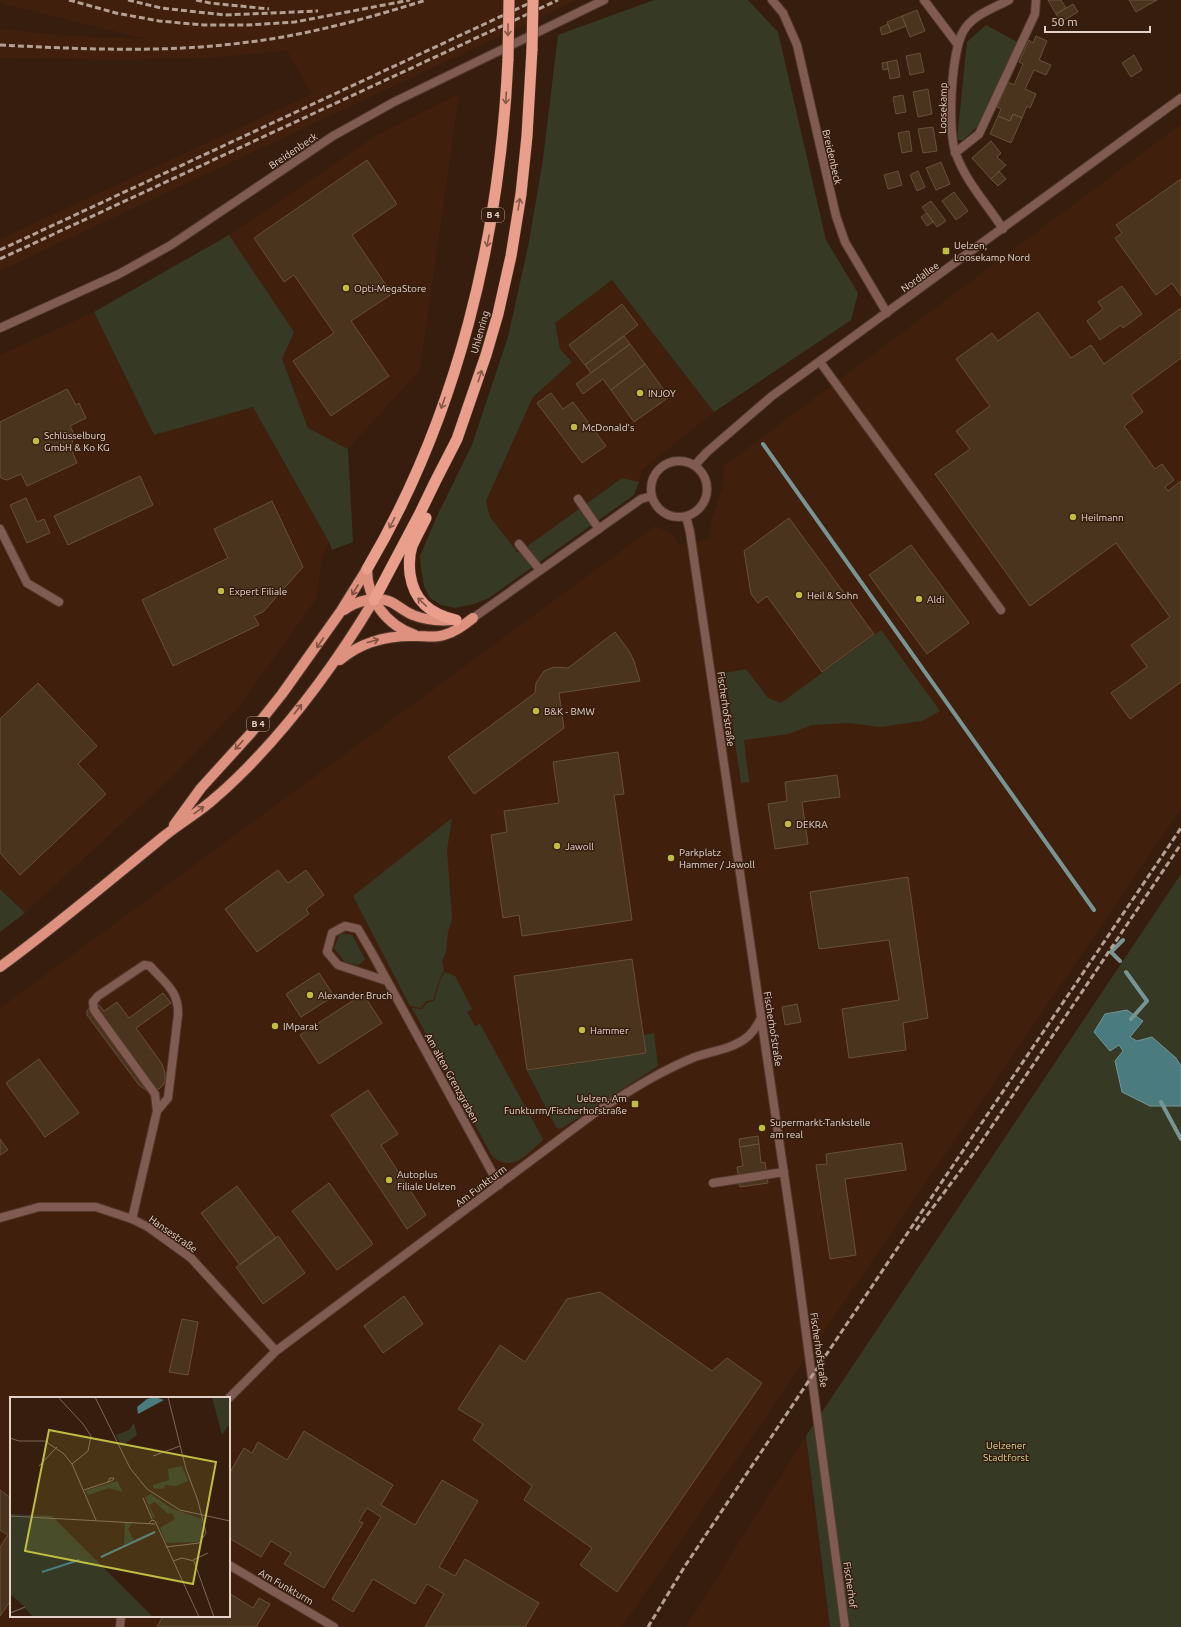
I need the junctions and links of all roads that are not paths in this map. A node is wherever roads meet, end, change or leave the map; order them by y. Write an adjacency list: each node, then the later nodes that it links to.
1 (509, 0): 23 (highway, Uhlenring / B 4, one-way to 23, bridge)
2 (533, 0): 15 (highway, Uhlenring / B 4, one-way to 2, bridge)
3 (604, 0): 13 (street, Breidenbeck)
4 (772, 0): 12 (street, Breidenbeck)
5 (924, 0): 8 (street)
6 (1009, 0): 8 (street, Loosekamp)
7 (1036, 0): 10 (street)
8 (958, 45): 10 (street, Loosekamp)
9 (1181, 98): 11 (street, Nordallee)
10 (955, 152): 11 (street, Loosekamp)
11 (1003, 229): 12 (street, Nordallee)
12 (887, 313): 14 (street, Nordallee)
13 (0, 328)
14 (820, 362): 16 (street, Nordallee); 27 (street)
15 (458, 439): 25 (highway, Uhlenring / B 4); 30 (highway, one-way to 15)
16 (695, 465): 17 (street); 19 (street)
17 (652, 496): 19 (street); 21 (street)
18 (578, 499): 21 (street)
19 (686, 516): 36 (street, Fischerhofstraße)
20 (0, 529): 26 (street)
21 (599, 529): 24 (street)
22 (519, 544): 24 (street)
23 (367, 569): 25 (main road); 28 (main road, B 4, one-way to 28)
24 (540, 570): 29 (street)
25 (374, 600): 28 (main road); 30 (main road); 31 (main road); 32 (main road, B 4)
26 (59, 602)
27 (1001, 610)
28 (342, 611): 33 (main road, B 4, one-way to 33)
29 (473, 618): 30 (main road); 31 (main road)
30 (456, 620)
31 (416, 636): 32 (main road, one-way to 31)
32 (329, 669): 33 (main road, B 4, one-way to 32)
33 (168, 833): 34 (main road, B 4)
34 (0, 967)
35 (387, 981): 35 (street, Am alten Grenzgraben); 40 (street, Am alten Grenzgraben)
36 (761, 1018): 38 (street, Fischerhofstraße); 40 (street, Am Funkturm)
37 (157, 1111): 37 (street); 42 (street)
38 (784, 1172): 39 (street); 45 (street, Fischerhofstraße)
39 (713, 1182)
40 (499, 1184): 43 (street, Am Funkturm)
41 (0, 1218): 42 (street, Hansestraße)
42 (132, 1219): 43 (street, Hansestraße)
43 (276, 1351): 44 (street, Am Funkturm)
44 (230, 1397)
45 (834, 1546): 50 (street, Fischerhof)
46 (230, 1566): 49 (street, Am Funkturm)
47 (121, 1617): 48 (street)
48 (120, 1627)
49 (334, 1627)
50 (845, 1627)

